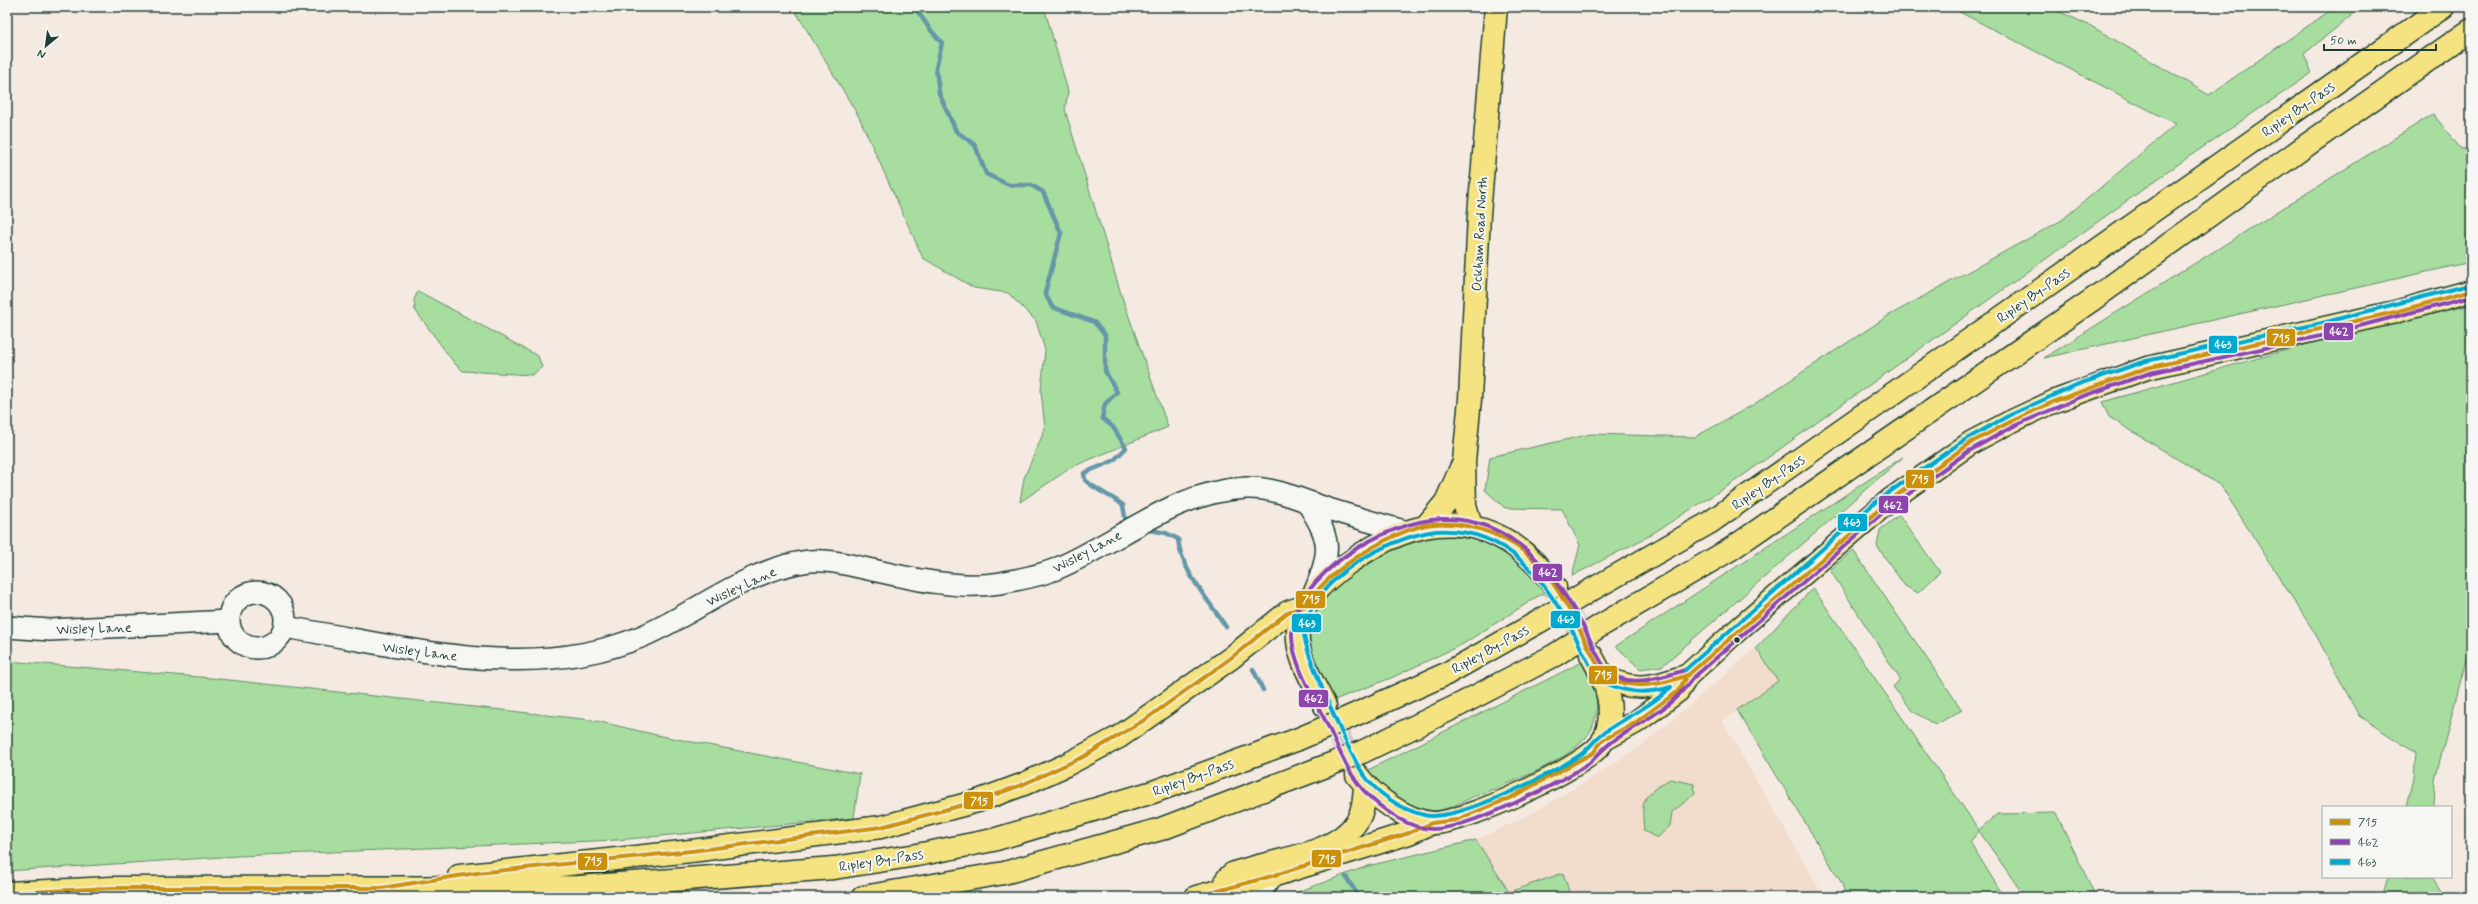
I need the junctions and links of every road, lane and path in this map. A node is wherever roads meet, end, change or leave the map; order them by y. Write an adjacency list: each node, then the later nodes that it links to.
1 (1496, 7): 5 (main road, Ockham Road North)
2 (2443, 7): 22 (main road, Ripley By-Pass, bridge)
3 (2471, 30): 25 (main road, bridge)
4 (2471, 291): 16 (main road)
5 (1464, 461): 7 (main road, Ockham Road North); 8 (main road, Ockham Road North)
6 (1306, 501): 9 (street, Wisley Lane); 11 (street); 14 (street, Wisley Lane)
7 (1427, 525): 8 (main road); 9 (main road)
8 (1471, 526): 10 (main road)
9 (1404, 531): 11 (main road)
10 (1555, 587)
11 (1311, 598): 18 (main road); 22 (main road)
12 (229, 621): 13 (street, Wisley Lane); 14 (street); 14 (street)
13 (7, 627)
14 (284, 627)
15 (1591, 655): 17 (main road)
16 (1688, 675): 17 (main road); 19 (main road)
17 (1603, 676): 19 (main road)
18 (1325, 706)
19 (1603, 740): 20 (main road)
20 (1432, 823): 21 (main road); 24 (main road)
21 (1272, 876): 24 (main road); 27 (street)
22 (381, 888): 23 (main road)
23 (7, 893)
24 (1225, 894): 26 (main road)
25 (863, 897)
26 (1196, 897)
27 (1257, 897)

